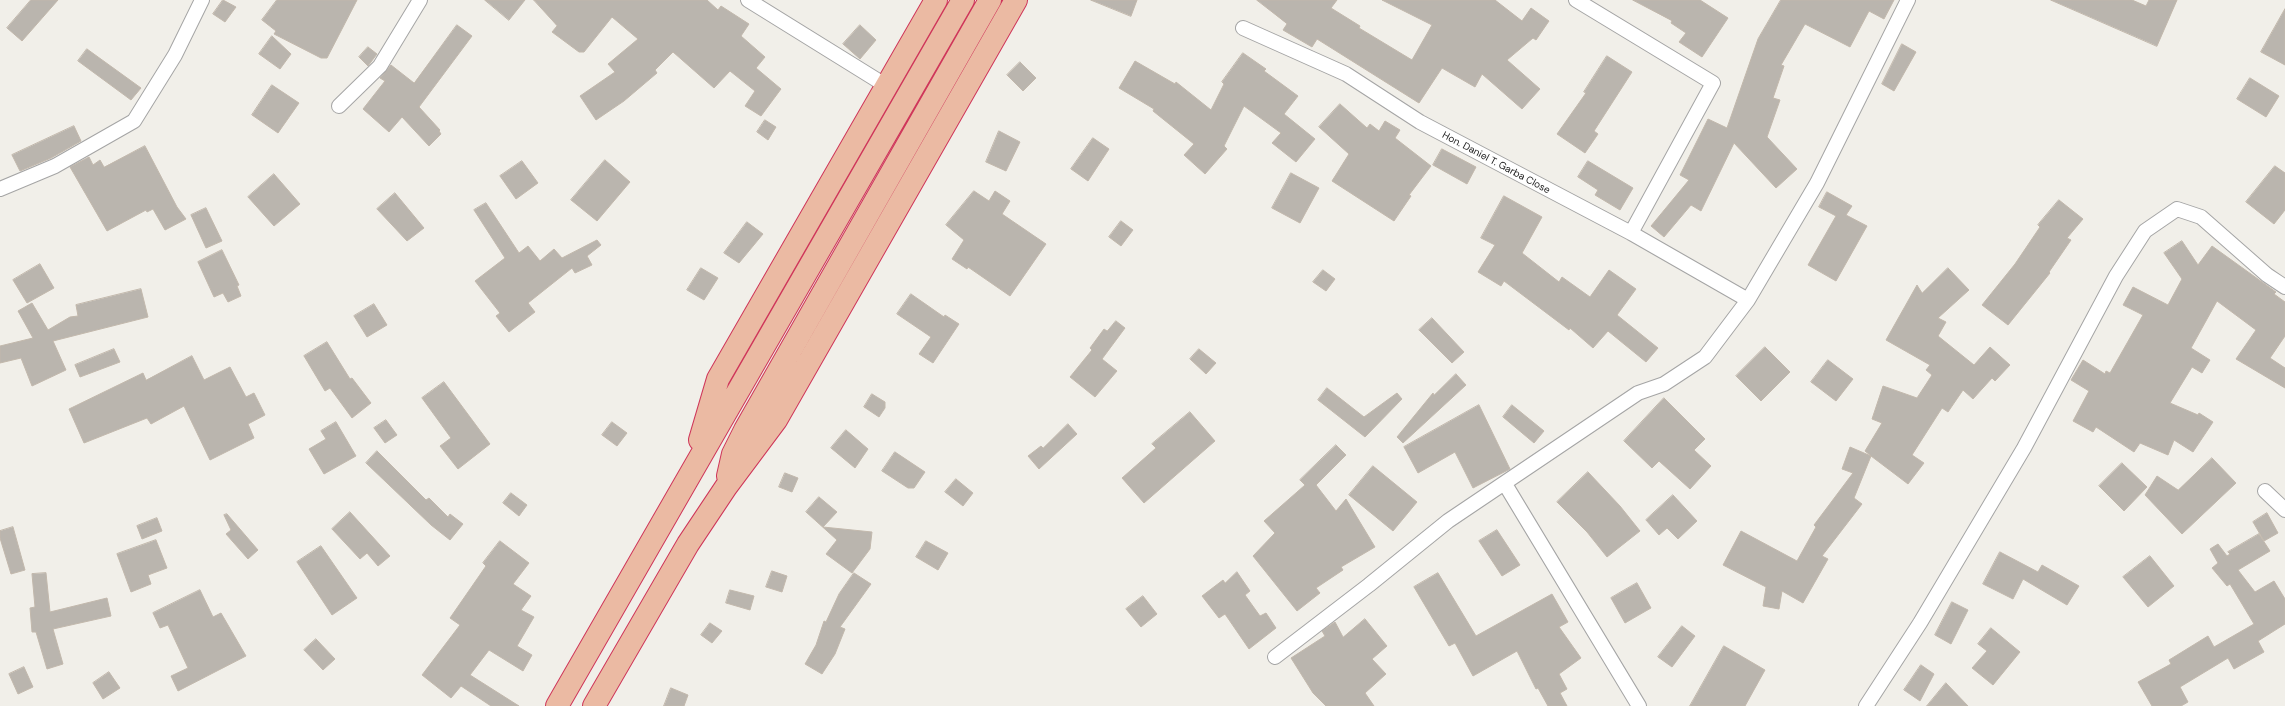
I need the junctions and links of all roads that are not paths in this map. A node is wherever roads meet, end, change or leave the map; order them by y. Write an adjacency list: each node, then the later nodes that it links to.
1 (201, 0): 13 (street)
2 (420, 0): 12 (street)
3 (748, 0): 11 (street)
4 (936, 0): 11 (highway)
5 (963, 0): 17 (highway)
6 (990, 0): 19 (highway)
7 (1016, 0): 19 (highway)
8 (1576, 0): 14 (street)
9 (1908, 0): 16 (street)
10 (1243, 28): 14 (street, Hon. Daniel T. Garba Close)
11 (885, 85): 17 (highway)
12 (339, 106)
13 (0, 189)
14 (1631, 233): 16 (street, Hon. Daniel T. Garba Close)
15 (2285, 287): 26 (street)
16 (1748, 300): 18 (street)
17 (691, 470): 23 (highway)
18 (1505, 484): 22 (street); 25 (street)
19 (726, 487): 24 (highway)
20 (2264, 491): 21 (street)
21 (2285, 510)
22 (1275, 657)
23 (557, 706)
24 (594, 706)
25 (1639, 706)
26 (1866, 706)

